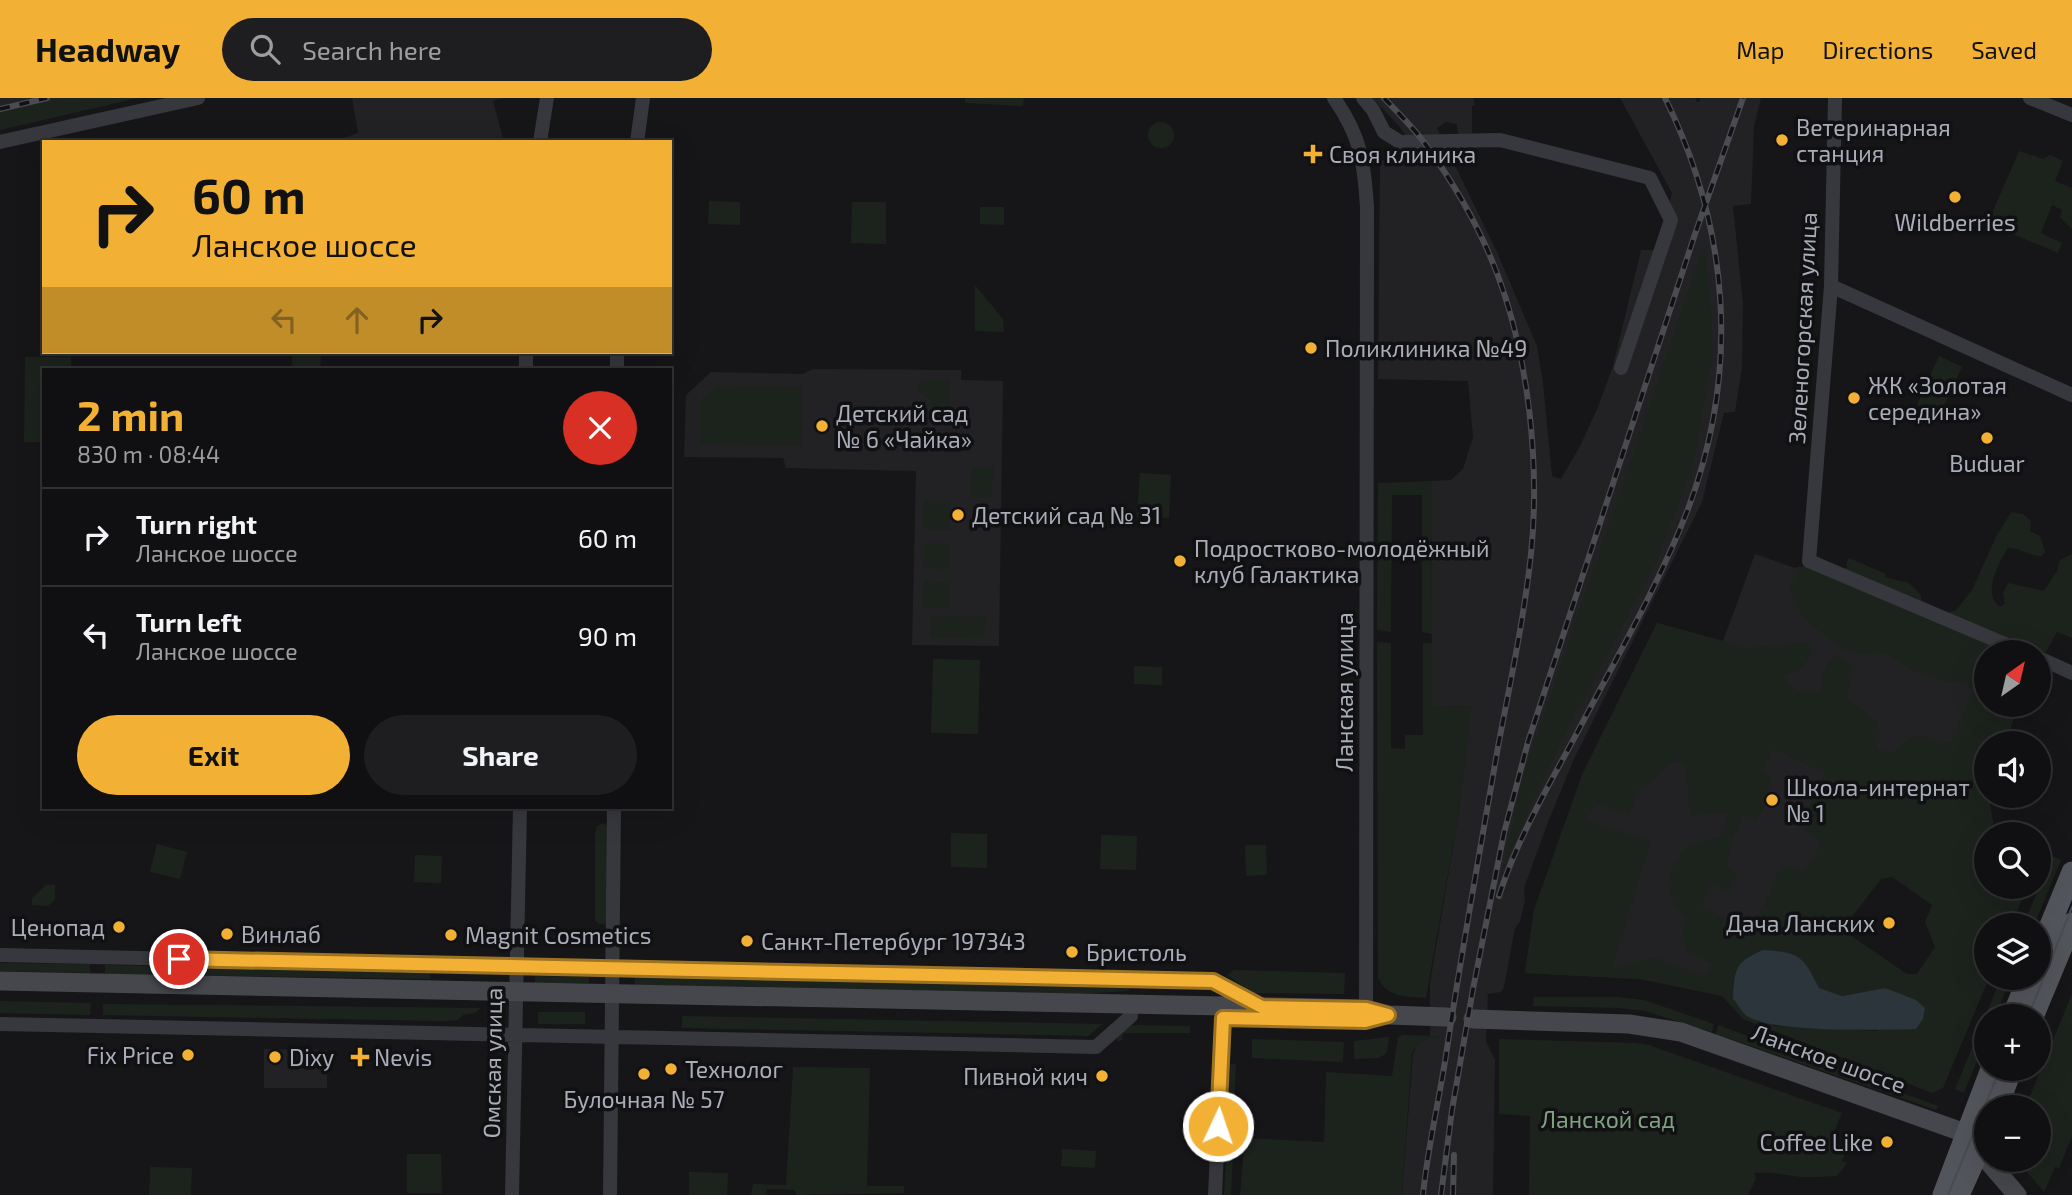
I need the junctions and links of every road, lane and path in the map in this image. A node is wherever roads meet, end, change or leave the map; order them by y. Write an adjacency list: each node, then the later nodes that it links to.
1 (198, 98): 13 (street)
2 (547, 98): 11 (street)
3 (643, 98): 12 (street)
4 (1334, 98): 9 (street, Ланская улица)
5 (1363, 98): 8 (street)
6 (1835, 98): 14 (street, Зеленогорская улица)
7 (2030, 98): 10 (street)
8 (1373, 110): 9 (street); 15 (street)
9 (1346, 116): 34 (street, Ланская улица)
10 (2072, 116)
11 (540, 140)
12 (637, 140)
13 (0, 142)
14 (1831, 286): 16 (street); 17 (street, Зеленогорская улица)
15 (1621, 368)
16 (2072, 395)
17 (1995, 640)
18 (2051, 663): 19 (street)
19 (2072, 673)
20 (520, 809): 26 (street, Омская улица)
21 (614, 809): 27 (street)
22 (2072, 872): 23 (main road)
23 (2051, 923)
24 (2072, 923): 32 (main road)
25 (0, 955): 26 (street)
26 (517, 967): 27 (street); 30 (street, Омская улица)
27 (614, 969): 31 (street); 33 (street)
28 (0, 981): 30 (main road)
29 (0, 993): 30 (main road)
30 (515, 997): 31 (main road); 41 (street, Омская улица)
31 (613, 999): 33 (main road); 36 (main road); 42 (street)
32 (2038, 1004)
33 (1262, 1007): 34 (main road)
34 (1366, 1009): 35 (main road)
35 (1388, 1015): 37 (main road); 38 (main road)
36 (1131, 1016): 38 (main road); 42 (street)
37 (1447, 1017)
38 (1223, 1018): 50 (street)
39 (1473, 1019): 43 (main road, Ланское шоссе)
40 (0, 1024): 41 (street)
41 (514, 1034): 42 (street); 48 (street, Омская улица)
42 (613, 1035): 49 (street)
43 (1974, 1143)
44 (1974, 1153): 51 (main road)
45 (1974, 1159): 52 (main road)
46 (2000, 1172): 53 (main road)
47 (2012, 1172): 54 (main road)
48 (512, 1195)
49 (610, 1195)
50 (1215, 1195)
51 (1943, 1195)
52 (1959, 1195)
53 (2017, 1195)
54 (2031, 1195)

